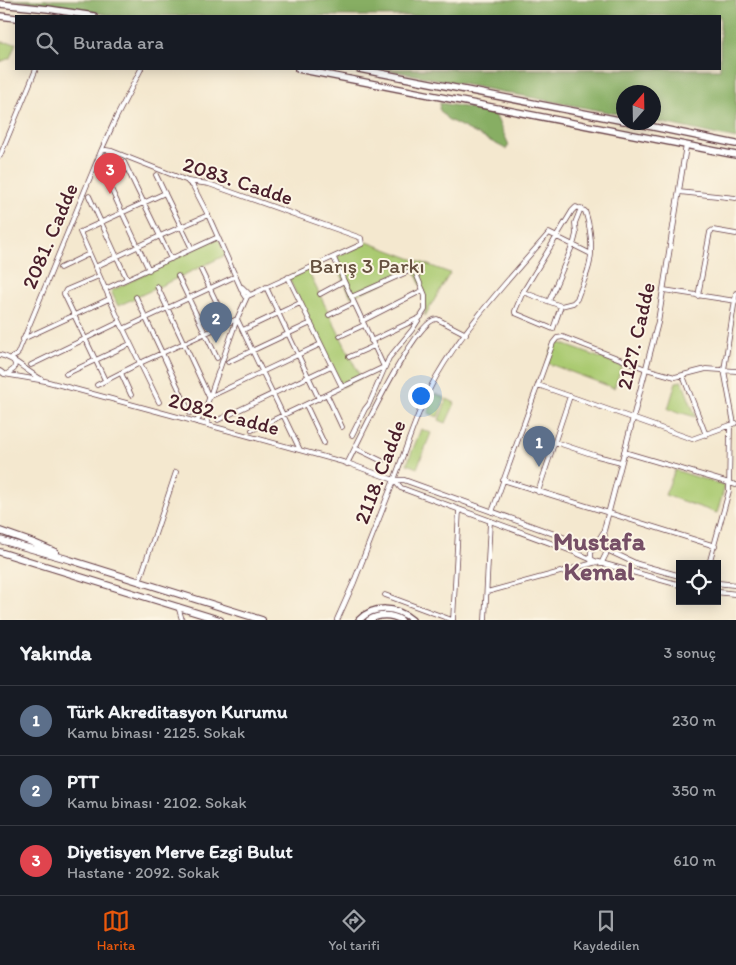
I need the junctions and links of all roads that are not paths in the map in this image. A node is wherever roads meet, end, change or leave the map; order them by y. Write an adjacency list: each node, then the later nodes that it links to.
1 (0, 4): 2 (main road)
2 (87, 15)
3 (0, 17): 4 (main road)
4 (15, 18)
5 (36, 70): 15 (street)
6 (140, 70): 13 (street, 2081. Cadde)
7 (303, 70): 12 (main road)
8 (364, 70): 9 (main road)
9 (616, 119)
10 (661, 129): 11 (main road)
11 (736, 144)
12 (686, 146): 14 (main road); 20 (street, 2127. Cadde)
13 (101, 152): 16 (street, 2081. Cadde); 19 (street, 2083. Cadde)
14 (736, 155)
15 (0, 156)
16 (98, 161): 26 (street); 90 (street, 2081. Cadde)
17 (124, 162): 24 (street)
18 (156, 175): 21 (street)
19 (188, 181): 27 (street); 40 (street, 2083. Cadde)
20 (679, 192): 23 (street); 57 (street, 2127. Cadde)
21 (165, 193): 24 (street); 29 (street)
22 (89, 196): 28 (street)
23 (736, 198)
24 (144, 203): 26 (street); 31 (street)
25 (581, 208): 33 (street); 34 (street); 38 (street)
26 (123, 213): 28 (street); 35 (street)
27 (208, 215): 29 (street); 32 (street)
28 (101, 223): 37 (street); 39 (street)
29 (181, 226): 31 (street); 36 (street)
30 (736, 234): 62 (street)
31 (160, 236): 35 (street); 41 (street)
32 (218, 237): 36 (street); 48 (street)
33 (557, 237): 34 (street); 58 (street); 87 (street, 2118. Cadde)
34 (573, 246): 38 (street); 67 (street)
35 (138, 247): 39 (street); 44 (street)
36 (192, 249): 41 (street)
37 (89, 254): 42 (street); 43 (street)
38 (591, 254): 71 (street)
39 (116, 257): 42 (street); 50 (street)
40 (334, 258): 49 (street); 51 (street)
41 (171, 259): 44 (street)
42 (95, 267): 46 (street)
43 (60, 268)
44 (149, 270): 50 (street)
45 (201, 270): 54 (street)
46 (99, 276): 55 (street); 74 (street)
47 (178, 276): 65 (street)
48 (236, 276): 54 (street); 60 (street)
49 (288, 277): 53 (street); 69 (street)
50 (127, 279): 55 (street)
51 (344, 281): 61 (street); 64 (street)
52 (157, 286): 72 (street)
53 (266, 287): 60 (street); 73 (street)
54 (210, 288): 65 (street); 82 (street)
55 (105, 289): 66 (street)
56 (422, 290): 64 (street); 76 (street); 81 (street)
57 (664, 290): 62 (street); 109 (street, 2127. Cadde)
58 (523, 292): 67 (street); 71 (street)
59 (736, 293): 68 (street)
60 (246, 294): 78 (street)
61 (320, 294)
62 (698, 296): 68 (street)
63 (136, 297): 77 (street)
64 (351, 297): 70 (street)
65 (188, 298): 72 (street); 85 (street)
66 (109, 299): 74 (street); 79 (street)
67 (549, 301): 71 (street)
68 (735, 301): 110 (street)
69 (300, 303): 73 (street); 80 (street)
70 (354, 303): 75 (street); 81 (street)
71 (562, 306)
72 (167, 309): 77 (street); 93 (street)
73 (279, 314): 84 (street); 86 (street)
74 (74, 315): 89 (street); 90 (street)
75 (329, 315)
76 (422, 316): 91 (street); 108 (street)
77 (145, 319): 83 (street); 97 (street)
78 (237, 319): 82 (street); 84 (street); 128 (street)
79 (120, 322): 83 (street); 89 (street)
80 (311, 323): 86 (street); 94 (street)
81 (363, 323): 88 (street); 91 (street)
82 (227, 324): 85 (street)
83 (123, 329): 92 (street)
84 (244, 330): 96 (street)
85 (205, 334): 93 (street); 102 (street)
86 (288, 334): 96 (street); 98 (street)
87 (466, 334): 146 (street); 153 (street, 2118. Cadde)
88 (340, 336)
89 (85, 338): 103 (street); 106 (street)
90 (22, 340): 101 (street, 2081. Cadde)
91 (371, 341): 95 (street)
92 (130, 344): 103 (street); 105 (street)
93 (183, 344): 97 (street); 128 (street)
94 (321, 344): 98 (street); 107 (street)
95 (374, 346): 100 (street); 108 (street)
96 (253, 351): 104 (street); 111 (street)
97 (162, 353): 105 (street); 133 (street)
98 (298, 355): 111 (street); 118 (street)
99 (0, 357): 101 (street, 2082. Cadde)
100 (349, 357)
101 (11, 358): 115 (street); 120 (street, 2082. Cadde)
102 (217, 358)
103 (95, 360): 116 (street); 119 (street)
104 (228, 362)
105 (140, 363): 114 (street); 130 (street)
106 (31, 364)
107 (331, 366): 118 (street); 123 (street)
108 (384, 367): 123 (street); 142 (street)
109 (646, 369): 117 (street); 122 (street); 135 (street, 2127. Cadde)
110 (724, 370): 112 (street); 117 (street); 138 (street)
111 (263, 372): 124 (street); 128 (street)
112 (736, 372)
113 (0, 373): 115 (street, 2082. Cadde)
114 (121, 373): 119 (street); 125 (street)
115 (6, 374): 120 (street, 2082. Cadde)
116 (66, 374)
117 (683, 376): 143 (street)
118 (308, 377): 124 (street); 129 (street)
119 (105, 380): 121 (street)
120 (45, 381): 137 (street, 2082. Cadde)
121 (97, 385)
122 (538, 385): 127 (street); 154 (street)
123 (342, 387): 126 (street)
124 (274, 394): 134 (street); 136 (street)
125 (131, 395)
126 (327, 395): 129 (street); 140 (street)
127 (570, 396): 135 (street); 144 (street)
128 (209, 397): 132 (street)
129 (320, 399): 131 (street)
130 (159, 402)
131 (306, 405): 134 (street); 145 (street)
132 (205, 410): 137 (street); 139 (street)
133 (190, 412)
134 (284, 415): 141 (street); 147 (street)
135 (633, 418): 143 (street); 148 (street, 2127. Cadde)
136 (218, 420)
137 (196, 422): 139 (street, 2082. Cadde)
138 (734, 424): 143 (street); 155 (street)
139 (208, 425): 147 (street, 2082. Cadde)
140 (342, 427)
141 (252, 430)
142 (352, 434)
143 (706, 435)
144 (555, 442): 150 (street); 157 (street)
145 (324, 444)
146 (355, 448): 149 (street); 151 (street)
147 (300, 450): 151 (street, 2082. Cadde)
148 (624, 452): 150 (street, 2127. Cadde); 155 (street)
149 (382, 461)
150 (621, 462): 161 (street, 2127. Cadde)
151 (347, 464): 153 (street, 2082. Cadde)
152 (176, 472): 175 (street)
153 (394, 480): 158 (street); 159 (street); 185 (street, 2118. Cadde)
154 (503, 480): 157 (street); 160 (street)
155 (730, 483): 156 (street); 167 (street)
156 (736, 485)
157 (538, 492): 161 (street)
158 (459, 500): 159 (street); 160 (street)
159 (459, 510): 162 (street); 193 (street)
160 (492, 512): 162 (street); 166 (street)
161 (608, 514): 163 (street, 2127. Cadde); 167 (street)
162 (490, 521): 171 (street); 179 (street)
163 (604, 530): 166 (street, 2127. Cadde); 168 (street, 2127. Cadde)
164 (0, 531): 170 (highway)
165 (0, 540): 170 (highway)
166 (594, 546): 168 (street); 171 (street)
167 (715, 546): 172 (street)
168 (606, 550): 173 (street); 174 (street)
169 (0, 553): 183 (highway)
170 (67, 559): 175 (highway)
171 (591, 560): 173 (street)
172 (711, 560)
173 (599, 563): 177 (street); 179 (street)
174 (676, 575)
175 (139, 582): 188 (highway)
176 (721, 583): 178 (street)
177 (676, 584)
178 (736, 585)
179 (487, 592): 194 (street)
180 (721, 592): 181 (street)
181 (736, 594)
182 (385, 595): 193 (street)
183 (178, 606): 184 (highway); 186 (street)
184 (203, 618): 187 (highway)
185 (337, 619)
186 (182, 620)
187 (220, 620)
188 (262, 620)
189 (359, 620): 192 (main road)
190 (369, 620): 191 (main road)
191 (401, 620)
192 (412, 620)
193 (453, 620)
194 (485, 620)

